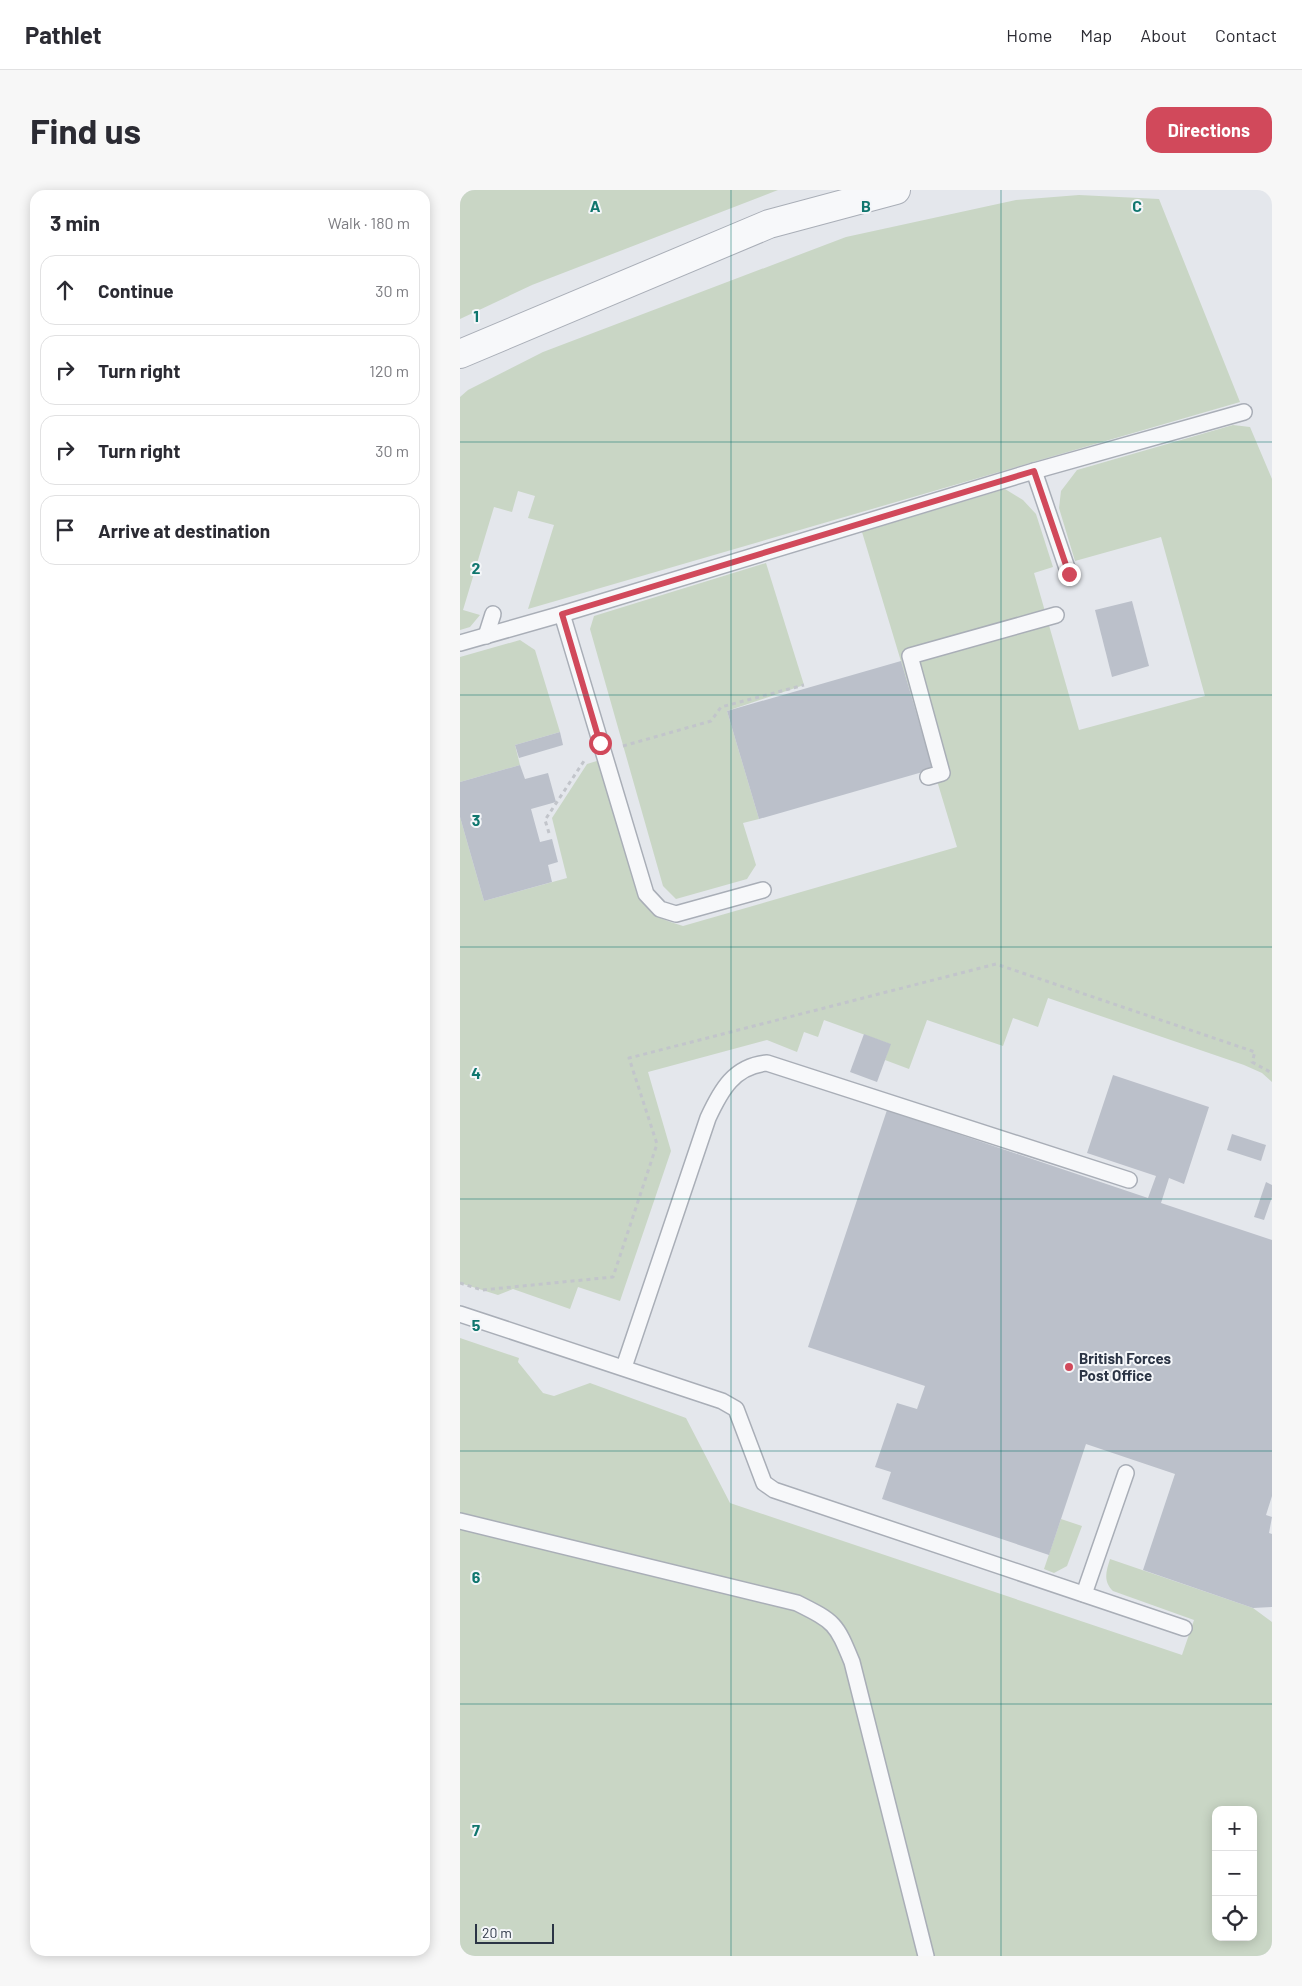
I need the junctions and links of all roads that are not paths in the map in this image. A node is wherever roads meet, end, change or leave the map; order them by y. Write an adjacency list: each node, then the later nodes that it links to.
1 (880, 192): 2 (street)
2 (460, 354)
3 (1244, 412): 4 (lane)
4 (1034, 471): 5 (lane); 7 (lane)
5 (1069, 574)
6 (492, 614): 9 (lane)
7 (562, 614): 9 (lane); 12 (lane)
8 (1056, 616): 11 (lane)
9 (486, 636): 10 (lane)
10 (460, 643)
11 (928, 777)
12 (763, 890)
13 (1129, 1180): 15 (lane)
14 (460, 1314): 15 (lane)
15 (624, 1367): 18 (lane)
16 (1126, 1473): 18 (lane)
17 (460, 1521): 20 (lane)
18 (1084, 1594): 19 (lane)
19 (1184, 1628)
20 (926, 1956)

